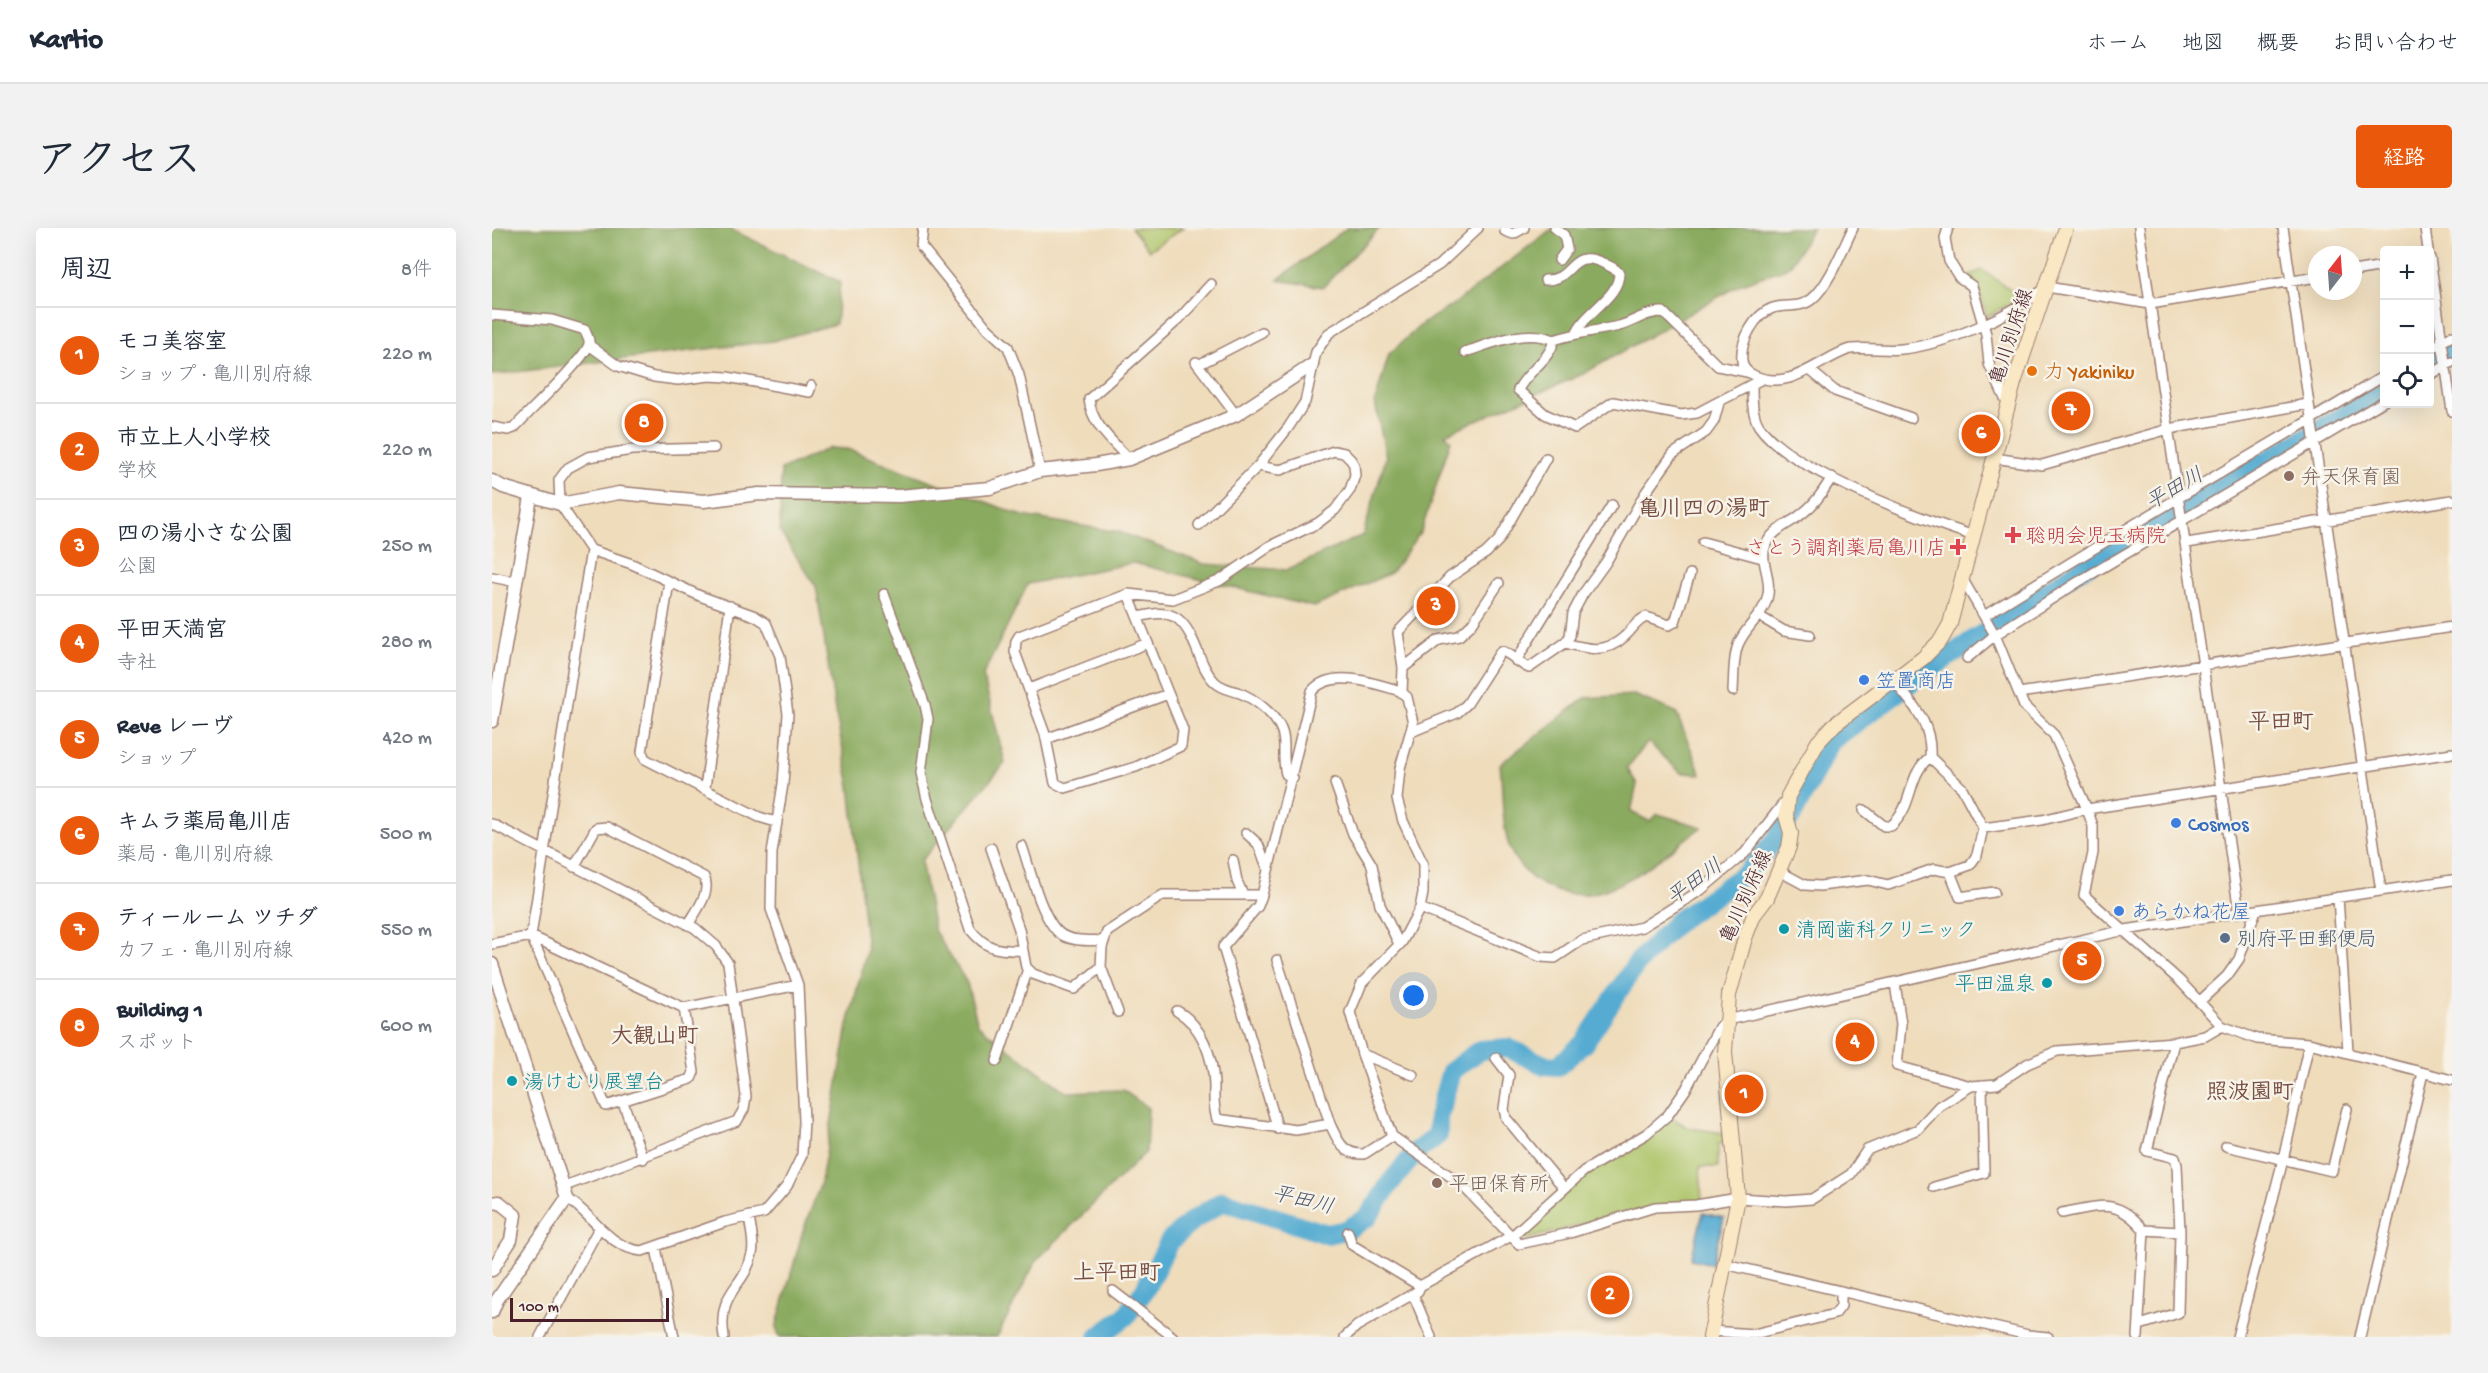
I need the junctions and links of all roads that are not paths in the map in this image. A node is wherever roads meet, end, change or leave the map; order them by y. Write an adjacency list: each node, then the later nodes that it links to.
1 (923, 228): 58 (street)
2 (1478, 228): 34 (street)
3 (1505, 228): 4 (street)
4 (1524, 228)
5 (1555, 228): 13 (street)
6 (1853, 228): 36 (street)
7 (1948, 228): 24 (street)
8 (2066, 228): 20 (main road, 亀川別府線)
9 (2139, 228): 22 (street)
10 (2283, 228): 18 (street)
11 (2425, 228): 12 (street)
12 (2427, 246)
13 (1559, 260)
14 (2380, 267): 15 (street)
15 (2362, 270)
16 (2308, 278): 18 (street)
17 (1545, 280): 26 (street)
18 (2292, 280): 22 (street); 43 (street)
19 (1211, 284): 56 (street)
20 (2047, 287): 22 (street); 24 (street); 45 (main road, 亀川別府線)
21 (2434, 287): 29 (street)
22 (2150, 304): 51 (street)
23 (492, 315): 30 (street)
24 (1983, 323): 35 (street); 45 (street)
25 (1262, 332): 47 (street)
26 (1576, 334): 28 (street); 36 (street)
27 (2452, 336): 29 (street)
28 (1554, 340): 32 (street); 42 (street)
29 (2442, 342): 31 (street); 33 (street)
30 (589, 345): 40 (street); 50 (street)
31 (2434, 347)
32 (1465, 352)
33 (2449, 364): 37 (street); 46 (street)
34 (1312, 365): 47 (street); 57 (street)
35 (1811, 371): 38 (street); 48 (street)
36 (1747, 372): 38 (street)
37 (2434, 373)
38 (1762, 379): 41 (street)
39 (2380, 379): 49 (street)
40 (811, 386)
41 (1752, 386): 42 (street); 59 (street)
42 (1719, 403): 90 (street)
43 (2308, 404): 49 (street); 51 (street)
44 (2380, 404): 52 (street)
45 (2008, 405): 55 (main road, 亀川別府線)
46 (2452, 411)
47 (1236, 415): 56 (street)
48 (1911, 418)
49 (2311, 420): 52 (street); 62 (street)
50 (492, 427)
51 (2169, 429): 55 (street); 62 (street)
52 (2315, 442): 66 (street); 67 (street)
53 (714, 448): 64 (street)
54 (1545, 458): 95 (street)
55 (1994, 458): 69 (main road, 亀川別府線)
56 (1129, 459): 58 (street)
57 (1258, 466): 68 (street); 81 (street)
58 (1040, 471): 64 (street)
59 (1832, 477): 69 (street); 73 (street)
60 (492, 481): 61 (street)
61 (531, 497): 64 (street); 77 (street)
62 (2179, 499): 67 (street); 85 (street)
63 (2452, 500): 66 (street)
64 (560, 504): 72 (street)
65 (1612, 505): 93 (street)
66 (2325, 519): 71 (street); 91 (street)
67 (2183, 522): 71 (street); 88 (street)
68 (1199, 525)
69 (1974, 536): 76 (main road, 亀川別府線)
70 (1703, 542): 73 (street)
71 (2187, 543): 94 (street)
72 (591, 550): 78 (street); 121 (street)
73 (1762, 558): 83 (street)
74 (1690, 574): 90 (street)
75 (492, 577): 77 (street)
76 (1963, 580): 85 (street); 96 (main road, 亀川別府線)
77 (516, 582): 102 (street)
78 (669, 582): 82 (street); 110 (street)
79 (1499, 583): 95 (street)
80 (884, 594): 142 (street)
81 (1128, 594): 84 (street); 97 (street)
82 (730, 606): 110 (street); 115 (street)
83 (1759, 616): 87 (street); 98 (street)
84 (1138, 617): 89 (street); 108 (street)
85 (1986, 619): 88 (street)
86 (2452, 627): 91 (street)
87 (1810, 635)
88 (1995, 635): 92 (street); 100 (street)
89 (1149, 643): 97 (street); 101 (street)
90 (1565, 643): 93 (street)
91 (2344, 643): 94 (street); 107 (street)
92 (1967, 658)
93 (1516, 661): 103 (street)
94 (2204, 665): 100 (street); 111 (street)
95 (1403, 668): 99 (street)
96 (1896, 683): 106 (street); 112 (main road, 亀川別府線)
97 (1029, 689): 104 (street)
98 (1733, 691)
99 (1402, 693): 103 (street); 108 (street)
100 (2019, 693): 113 (street)
101 (1168, 694): 104 (street); 104 (street)
102 (492, 721)
103 (1411, 732): 133 (street)
104 (1046, 739)
105 (2452, 753): 107 (street)
106 (1930, 757): 114 (street); 117 (street)
107 (2362, 767): 111 (street); 128 (street)
108 (1293, 778): 124 (street)
109 (1335, 783): 141 (street)
110 (705, 788): 115 (street)
111 (2221, 788): 113 (street); 135 (street)
112 (1788, 796): 125 (main road, 亀川別府線); 133 (street)
113 (2087, 808): 117 (street); 137 (street)
114 (1864, 810)
115 (776, 822): 148 (street)
116 (492, 824): 121 (street)
117 (1983, 828): 126 (street)
118 (1246, 833): 124 (street)
119 (1022, 846): 139 (street)
120 (992, 848): 142 (street)
121 (543, 851): 123 (street); 138 (street)
122 (1233, 860): 130 (street)
123 (574, 867): 136 (street); 136 (street)
124 (1268, 869): 131 (street)
125 (1779, 872): 126 (street); 154 (main road, 亀川別府線)
126 (1950, 873): 129 (street)
127 (2452, 880): 128 (street)
128 (2381, 891): 132 (street)
129 (1994, 892)
130 (1243, 895): 131 (street); 139 (street)
131 (1262, 895): 169 (street)
132 (2338, 897): 134 (street); 158 (street)
133 (1420, 908): 141 (street)
134 (2256, 909): 135 (street); 150 (street)
135 (2239, 912): 137 (street)
136 (688, 925): 149 (street)
137 (2125, 930): 147 (street); 150 (street)
138 (531, 936): 140 (street); 151 (street); 166 (street)
139 (1104, 941): 145 (street)
140 (492, 944)
141 (1399, 944): 159 (street)
142 (1023, 950): 146 (street)
143 (1277, 960): 168 (street)
144 (492, 964): 176 (street)
145 (1101, 967): 146 (street); 153 (street)
146 (1028, 969): 161 (street)
147 (1895, 983): 154 (street); 165 (street)
148 (798, 984): 149 (street); 180 (street)
149 (733, 999): 151 (street); 172 (street)
150 (2199, 1002): 155 (street)
151 (684, 1008): 166 (street)
152 (1177, 1011): 169 (street)
153 (1118, 1012)
154 (1726, 1020): 175 (street); 177 (main road, 亀川別府線)
155 (2222, 1026): 156 (street); 157 (street)
156 (2174, 1042): 165 (street); 184 (street)
157 (2309, 1043): 158 (street); 173 (street)
158 (2348, 1051): 162 (street)
159 (1362, 1054): 163 (street); 170 (street)
160 (1496, 1058): 175 (street)
161 (997, 1061)
162 (2423, 1073): 164 (street); 205 (street)
163 (1413, 1075)
164 (2452, 1080)
165 (1976, 1085): 174 (street); 177 (street)
166 (623, 1102): 172 (street)
167 (2347, 1109): 173 (street)
168 (1330, 1124): 169 (street); 170 (street)
169 (1278, 1129)
170 (1392, 1136): 185 (street)
171 (2226, 1146): 173 (street)
172 (643, 1159): 176 (street)
173 (2283, 1160): 204 (street)
174 (1934, 1186)
175 (1564, 1188): 185 (street)
176 (566, 1192): 181 (street); 193 (street)
177 (1738, 1198): 185 (street); 187 (main road, 亀川別府線)
178 (492, 1203): 188 (street)
179 (2062, 1213): 182 (street)
180 (748, 1216): 186 (street); 198 (street)
181 (599, 1228): 186 (street); 196 (street)
182 (2144, 1230): 184 (street); 194 (street)
183 (1348, 1232): 189 (street)
184 (2181, 1232): 194 (street)
185 (1513, 1236): 189 (street)
186 (656, 1248): 197 (street)
187 (1725, 1264): 191 (street); 195 (main road, 亀川別府線)
188 (492, 1270)
189 (1420, 1286): 192 (street)
190 (1113, 1291): 199 (street)
191 (1841, 1291): 195 (street); 202 (street)
192 (1413, 1294): 200 (street); 201 (street)
193 (492, 1312)
194 (2140, 1325): 203 (street)
195 (1711, 1334)
196 (540, 1337)
197 (674, 1337)
198 (724, 1337)
199 (1173, 1337)
200 (1345, 1337)
201 (1431, 1337)
202 (2048, 1337)
203 (2138, 1337)
204 (2237, 1337)
205 (2360, 1337)

